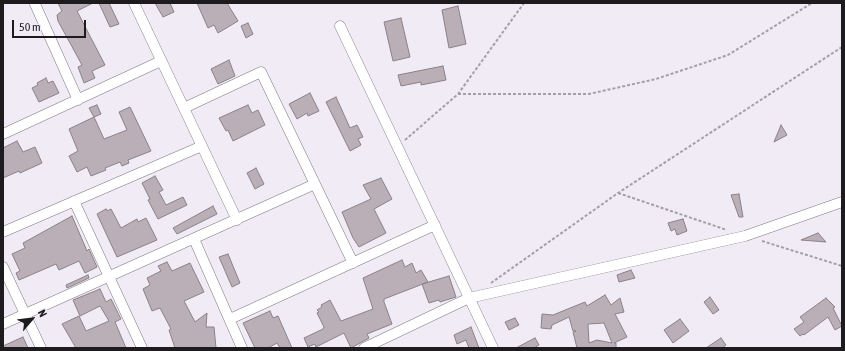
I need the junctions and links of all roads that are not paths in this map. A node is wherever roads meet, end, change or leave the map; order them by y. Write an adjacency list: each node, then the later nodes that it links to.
1 (36, 3): 5 (street)
2 (134, 3): 4 (street)
3 (340, 26): 13 (street)
4 (162, 61): 5 (street); 6 (street)
5 (78, 100): 7 (street)
6 (184, 108): 8 (street); 9 (street)
7 (3, 134)
8 (202, 146): 10 (street); 12 (street)
9 (315, 184): 12 (street); 16 (street)
10 (74, 202): 14 (street); 18 (street)
11 (842, 202): 19 (street)
12 (236, 220): 15 (street)
13 (435, 225): 16 (street); 19 (street)
14 (3, 232)
15 (194, 239): 18 (street); 21 (street)
16 (353, 263): 21 (street)
17 (3, 267): 20 (street)
18 (109, 277): 20 (street); 25 (street)
19 (469, 298): 23 (street); 28 (street)
20 (25, 314): 22 (street); 24 (street)
21 (230, 319): 26 (street)
22 (3, 324)
23 (383, 344): 27 (street)
24 (41, 348)
25 (142, 348)
26 (242, 348)
27 (364, 348)
28 (493, 348)

